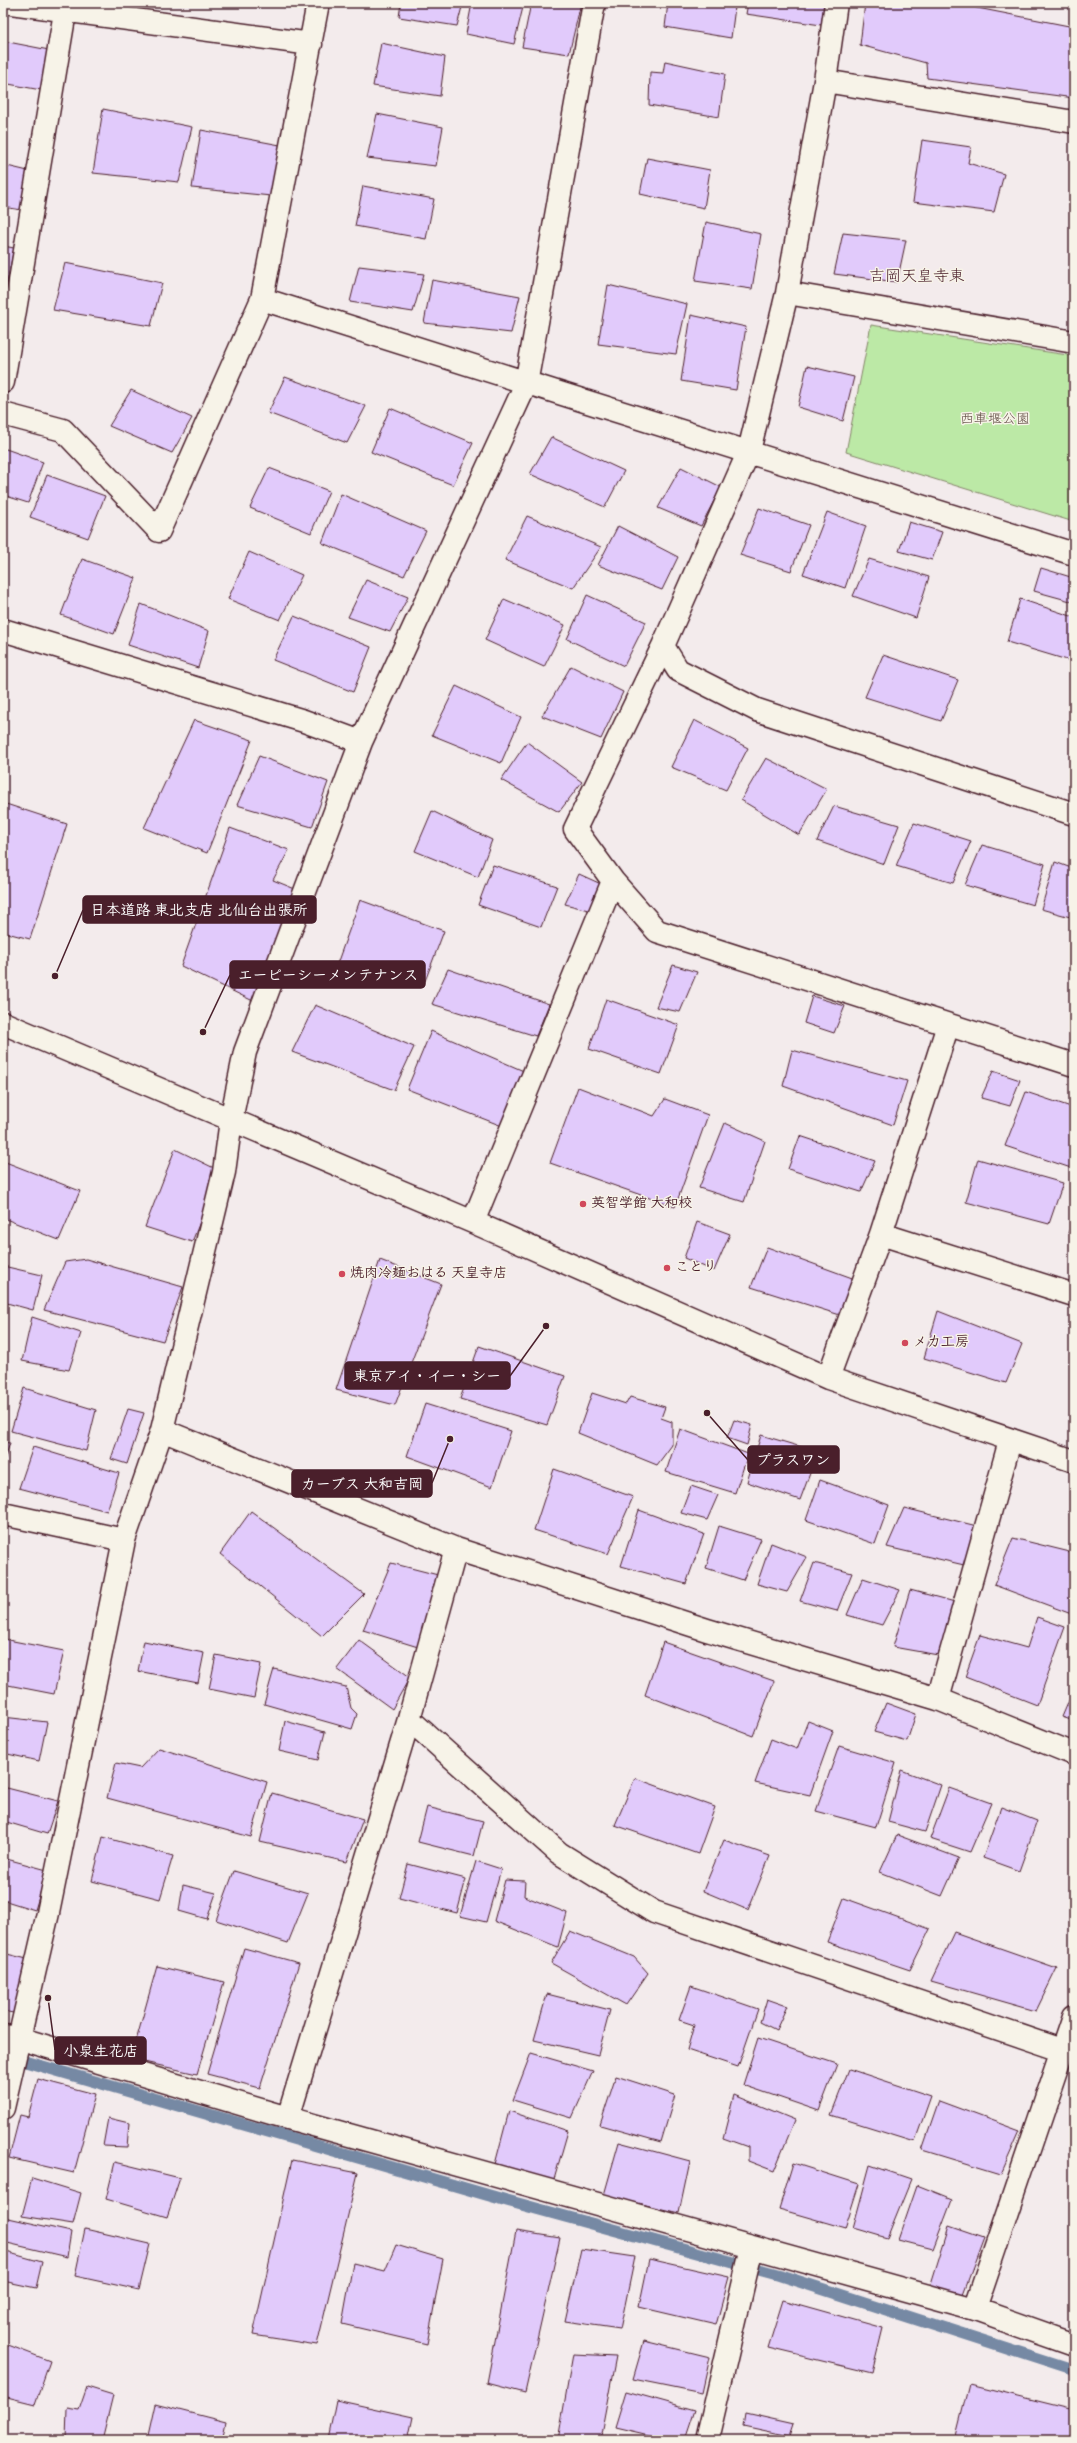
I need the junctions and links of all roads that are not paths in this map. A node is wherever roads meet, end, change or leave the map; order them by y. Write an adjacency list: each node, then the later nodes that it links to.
1 (11, 3): 5 (street)
2 (318, 3): 6 (street)
3 (594, 3): 13 (street)
4 (836, 3): 7 (street)
5 (66, 12): 6 (street); 12 (street)
6 (310, 44): 10 (street)
7 (825, 81): 8 (street); 9 (street)
8 (1074, 122)
9 (788, 293): 11 (street); 15 (street)
10 (262, 299): 13 (street); 14 (street)
11 (1074, 342)
12 (3, 382)
13 (526, 384): 15 (street); 19 (street)
14 (3, 414)
15 (749, 451): 16 (street); 18 (street)
16 (1074, 554)
17 (3, 630): 19 (street)
18 (663, 646): 20 (street); 21 (street)
19 (361, 742): 25 (street)
20 (1074, 814)
21 (613, 881): 23 (street); 26 (street)
22 (3, 1023): 25 (street)
23 (948, 1024): 24 (street); 27 (street)
24 (1074, 1065)
25 (231, 1120): 26 (street); 30 (street)
26 (473, 1222): 29 (street)
27 (881, 1234): 28 (street); 29 (street)
28 (1074, 1295)
29 (828, 1378): 31 (street)
30 (162, 1430): 34 (street); 35 (street)
31 (1010, 1440): 32 (street); 36 (street)
32 (1074, 1461)
33 (3, 1514): 34 (street)
34 (124, 1540): 40 (street)
35 (456, 1549): 36 (street); 37 (street)
36 (938, 1699): 38 (street)
37 (409, 1719): 41 (street); 43 (street)
38 (1074, 1754)
39 (1074, 2017): 41 (street)
40 (13, 2038): 42 (street); 43 (street)
41 (1062, 2050): 45 (street)
42 (3, 2108)
43 (288, 2118): 44 (street)
44 (752, 2249): 45 (street); 47 (street)
45 (975, 2309): 46 (street)
46 (1074, 2344)
47 (707, 2440)

